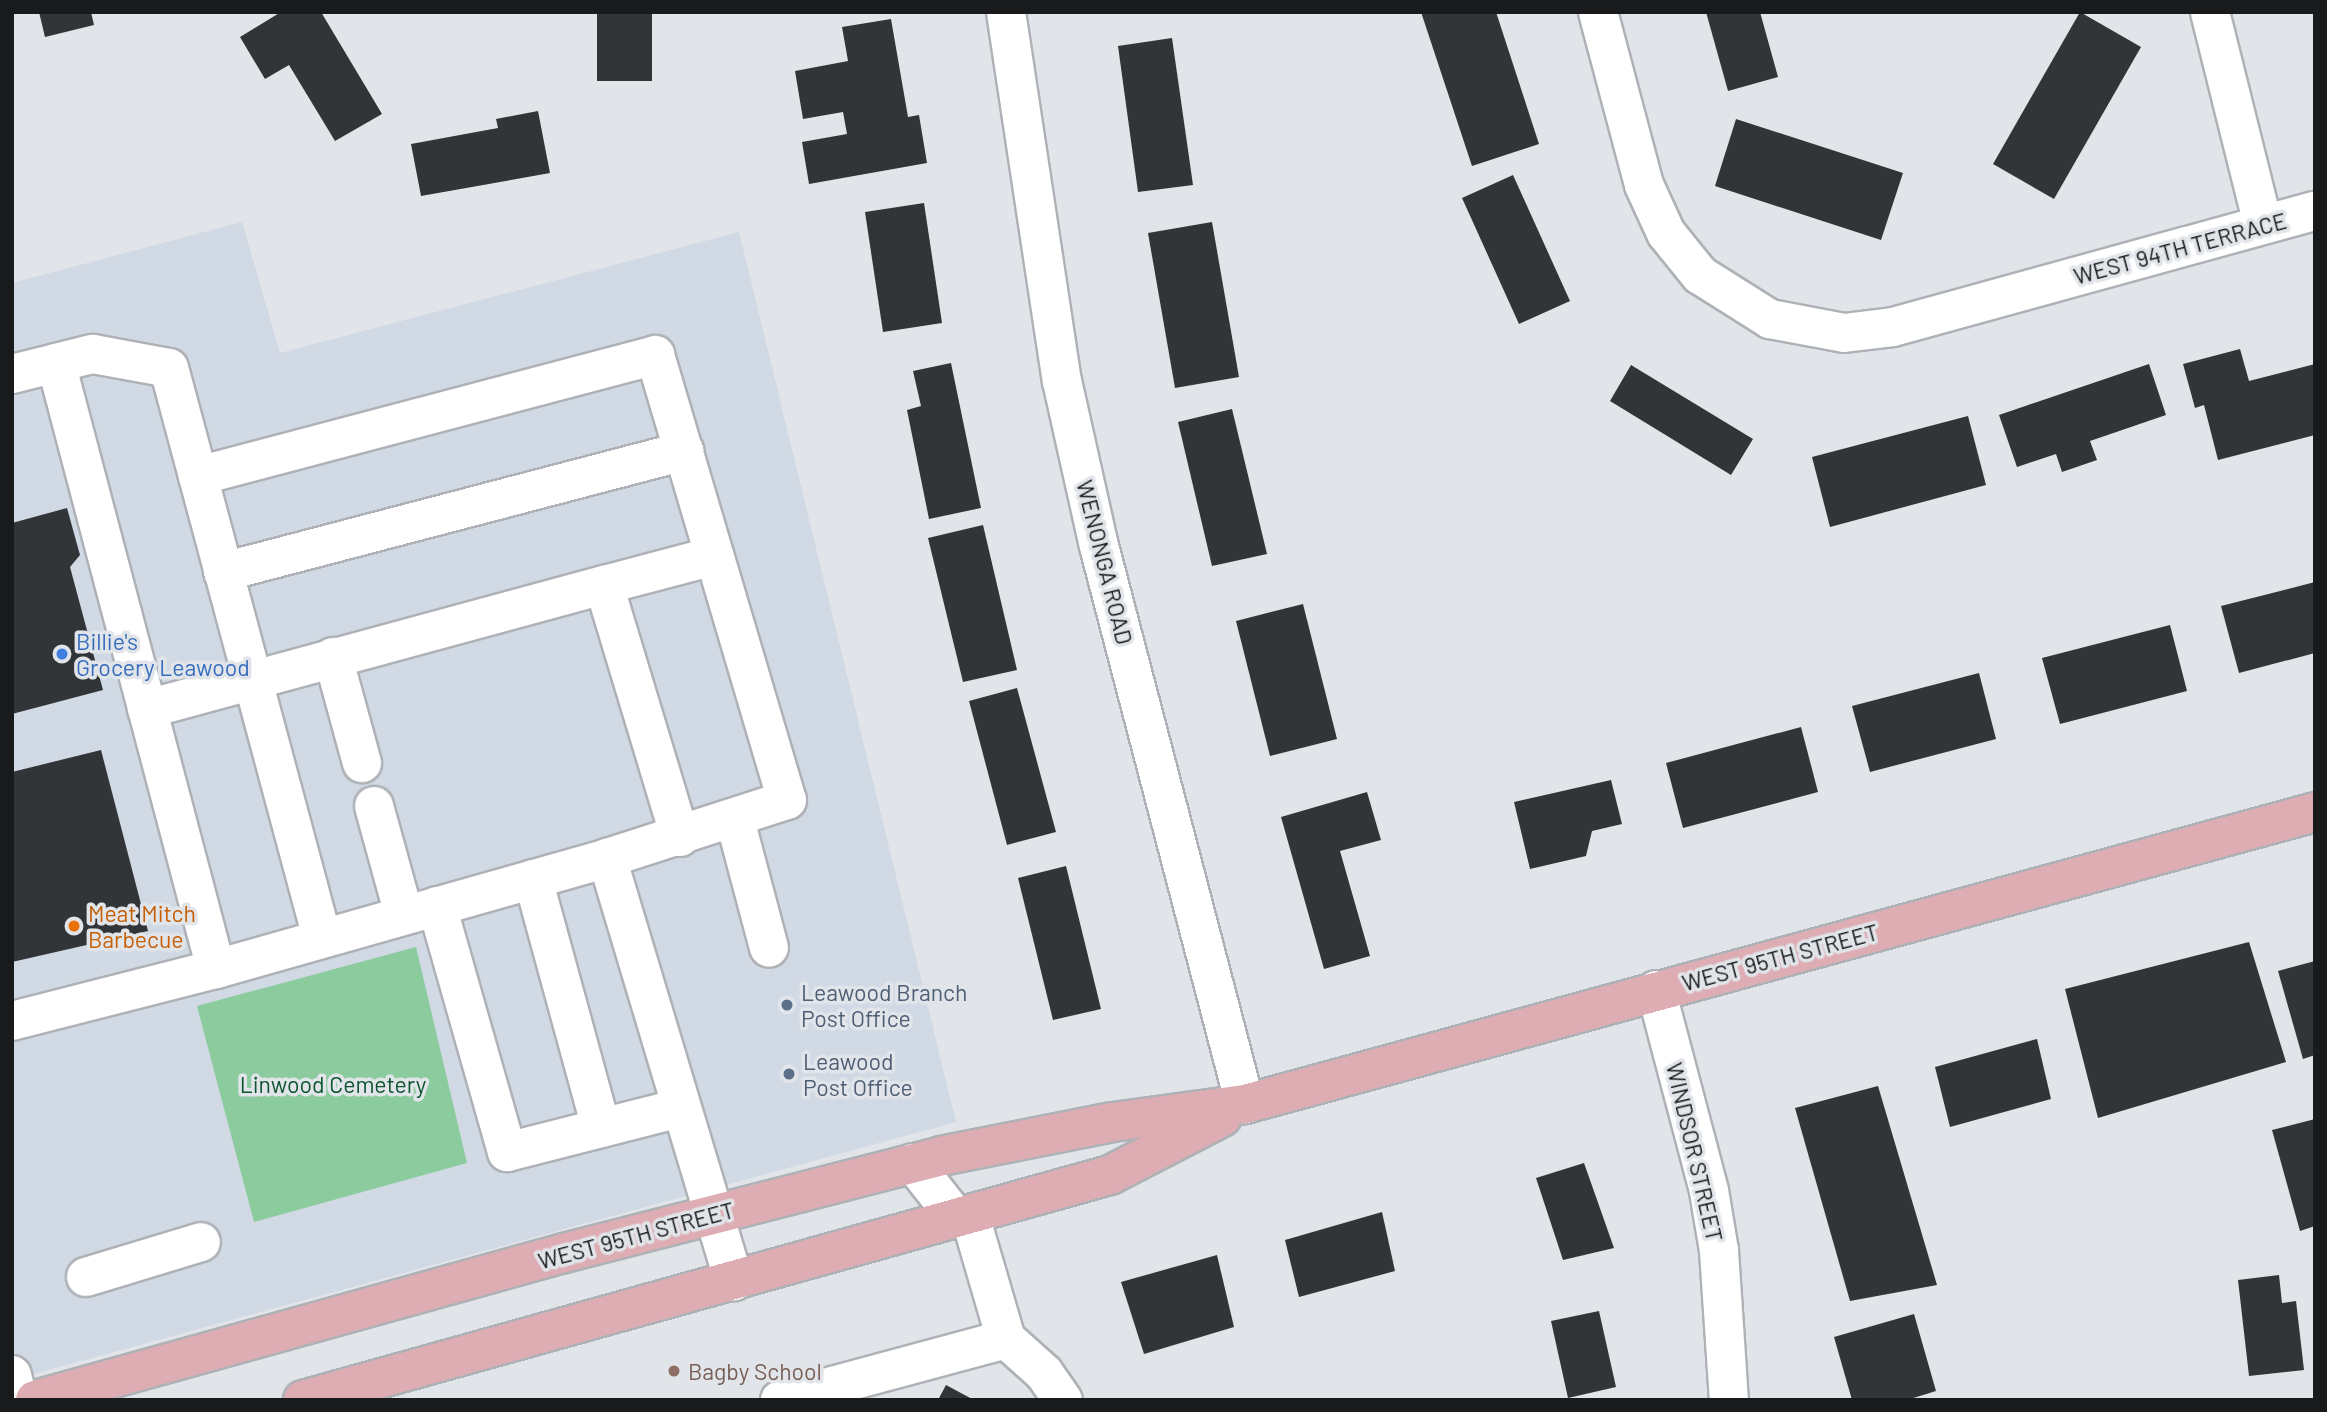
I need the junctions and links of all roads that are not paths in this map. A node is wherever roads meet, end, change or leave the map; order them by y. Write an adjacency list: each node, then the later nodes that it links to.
1 (1006, 12): 29 (street, WENONGA ROAD)
2 (1598, 12): 5 (street, WEST 94TH TERRACE)
3 (2210, 12): 5 (street)
4 (2315, 211): 5 (street, WEST 94TH TERRACE)
5 (2263, 225)
6 (56, 363): 7 (street); 9 (street); 15 (street)
7 (12, 374)
8 (684, 451): 9 (street); 10 (street); 11 (street)
9 (198, 476): 11 (street)
10 (714, 556): 12 (street); 19 (street)
11 (223, 572): 14 (street)
12 (604, 585): 13 (street); 20 (street)
13 (333, 657): 14 (street); 16 (street)
14 (252, 678): 15 (street); 24 (street)
15 (147, 709): 26 (street)
16 (362, 763)
17 (374, 806): 23 (street)
18 (2315, 812): 27 (main road, WEST 95TH STREET)
19 (735, 820): 20 (street); 25 (street)
20 (680, 837): 21 (street)
21 (607, 858): 22 (street); 30 (street)
22 (533, 879): 23 (street); 31 (street)
23 (420, 911): 24 (street); 31 (street)
24 (323, 938): 26 (street)
25 (769, 948)
26 (216, 969): 28 (street)
27 (1656, 990): 29 (main road, WEST 95TH STREET); 46 (street, WINDSOR STREET)
28 (12, 1021)
29 (1245, 1104): 32 (main road, WEST 95TH STREET); 34 (main road, WEST 95TH STREET)
30 (680, 1108): 31 (street); 33 (street)
31 (601, 1128)
32 (913, 1163): 33 (main road, WEST 95TH STREET); 34 (street)
33 (716, 1214): 37 (street); 42 (main road, WEST 95TH STREET)
34 (963, 1217): 37 (main road, WEST 95TH STREET); 38 (street)
35 (201, 1242): 36 (street)
36 (86, 1277)
37 (734, 1281): 43 (main road, WEST 95TH STREET)
38 (1006, 1339): 40 (street); 45 (street)
39 (12, 1375): 41 (street)
40 (835, 1392): 44 (street)
41 (19, 1400)
42 (35, 1400)
43 (303, 1400)
44 (780, 1400)
45 (1063, 1400)
46 (1729, 1400)

